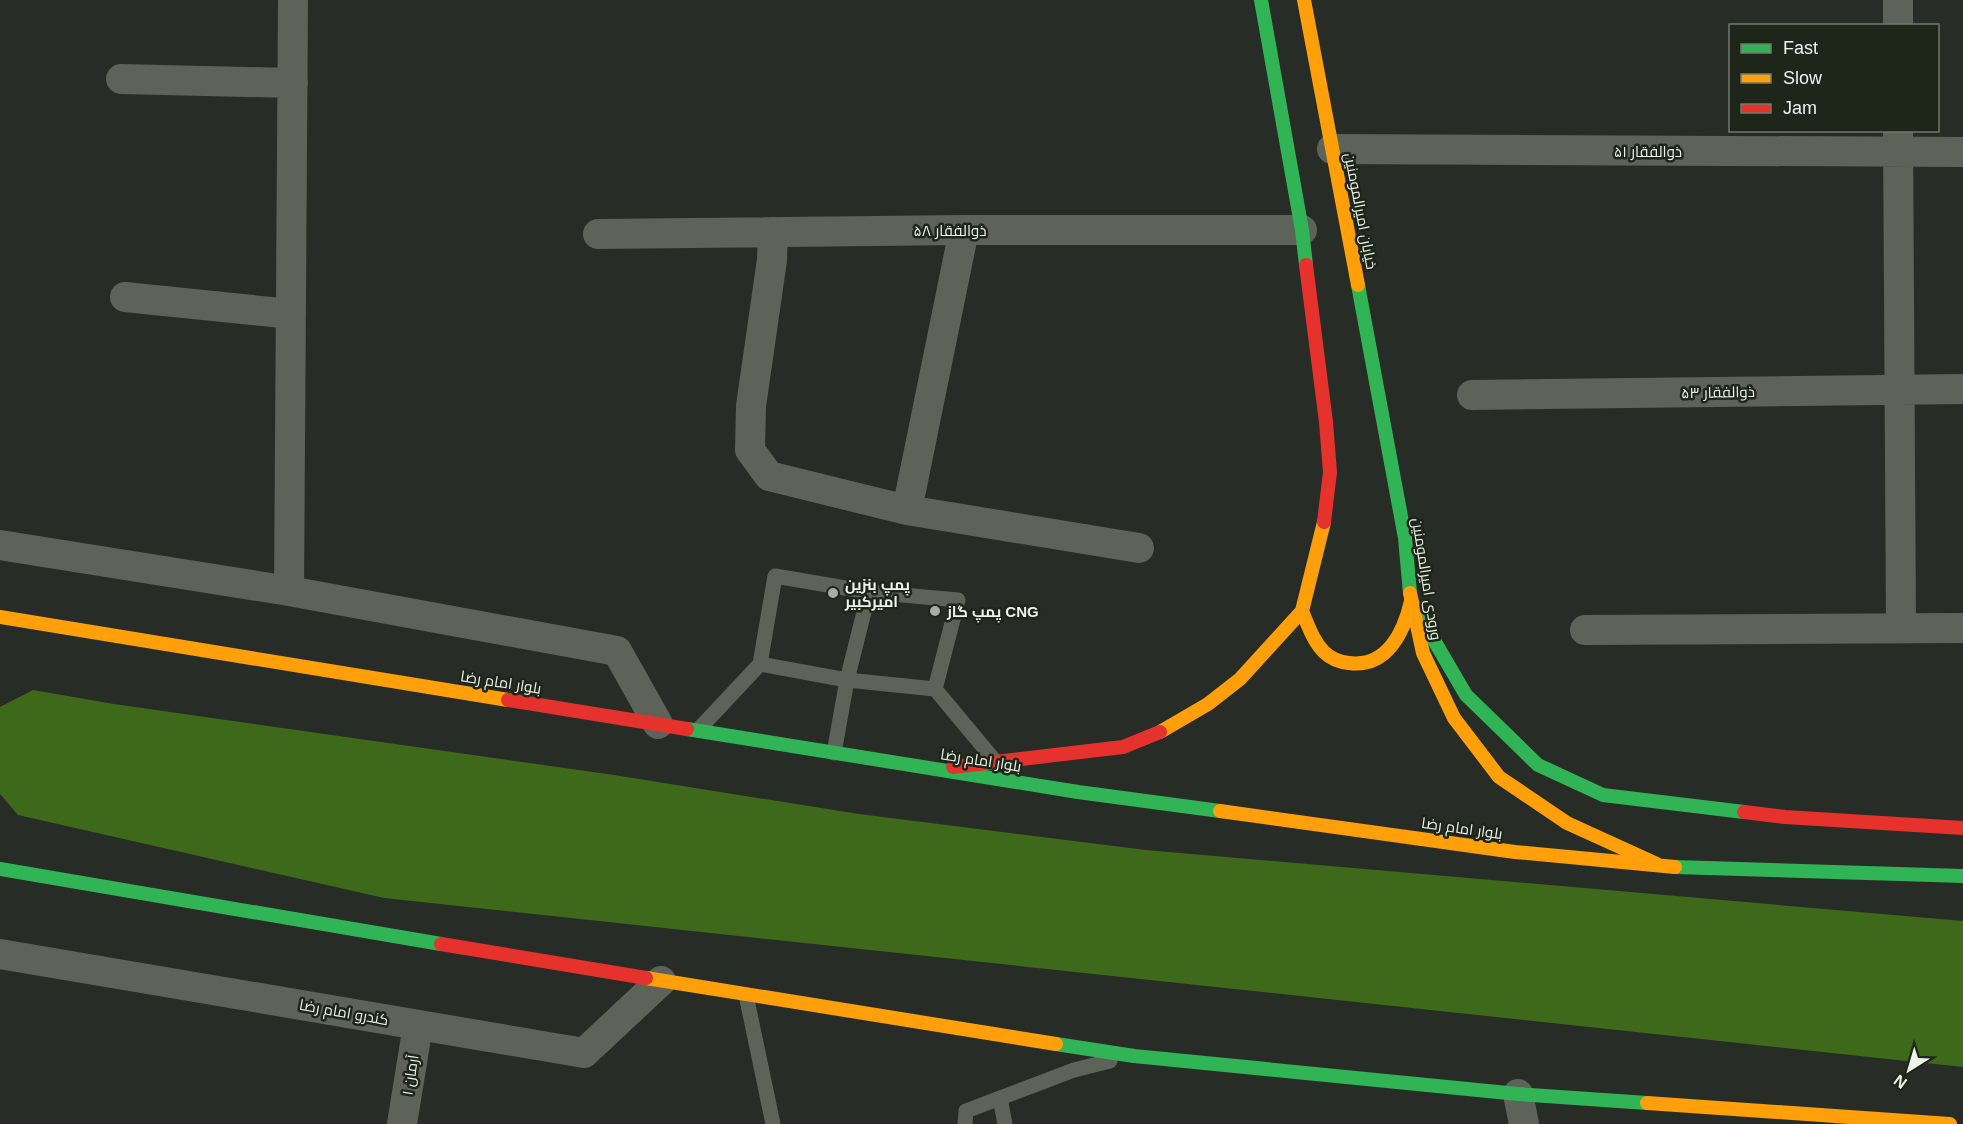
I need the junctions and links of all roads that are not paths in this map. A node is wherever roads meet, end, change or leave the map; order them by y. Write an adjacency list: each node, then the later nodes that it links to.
1 (293, 0): 7 (street)
2 (1261, 0): 12 (main road)
3 (1304, 0): 9 (main road, خیابان امیرالمومنین)
4 (1898, 0): 5 (street)
5 (1898, 24)
6 (121, 79): 7 (street)
7 (292, 83): 16 (street)
8 (1898, 141): 9 (street, ذوالفقار ۵۱); 10 (street, ذوالفقار ۵۱); 18 (street)
9 (1332, 149): 20 (main road, خیابان امیرالمومنین)
10 (1963, 152)
11 (964, 230): 12 (street, ذوالفقار ۵۸); 13 (street, ذوالفقار ۵۸); 21 (street)
12 (1302, 230): 27 (main road)
13 (773, 232): 14 (street, ذوالفقار ۵۸); 21 (street)
14 (598, 234)
15 (125, 297): 16 (street)
16 (291, 314): 24 (street)
17 (1963, 389): 18 (street, ذوالفقار ۵۳)
18 (1900, 390): 19 (street, ذوالفقار ۵۳); 29 (street)
19 (1472, 395)
20 (1385, 428): 26 (main road, ورودی امیرالمومنین)
21 (907, 510): 23 (street)
22 (0, 545): 24 (street)
23 (1139, 548)
24 (289, 591): 35 (street)
25 (869, 592): 32 (lane); 33 (lane); 34 (lane)
26 (1411, 601): 27 (main road); 41 (main road); 42 (main road, ورودی امیرالمومنین)
27 (1302, 611): 38 (main road)
28 (0, 618): 35 (main road, بلوار امام رضا)
29 (1901, 628): 30 (street); 31 (street)
30 (1963, 628)
31 (1585, 630)
32 (760, 663): 33 (lane); 36 (lane)
33 (847, 680): 34 (lane); 37 (lane)
34 (935, 689): 38 (lane)
35 (658, 724): 36 (main road, بلوار امام رضا)
36 (697, 731): 37 (main road, بلوار امام رضا)
37 (834, 753): 39 (main road, بلوار امام رضا)
38 (995, 762): 39 (main road); 40 (lane)
39 (933, 770): 40 (main road, بلوار امام رضا)
40 (1029, 785): 42 (main road, بلوار امام رضا)
41 (1963, 828)
42 (1664, 867): 44 (main road, بلوار امام رضا)
43 (0, 869): 46 (main road)
44 (1963, 876)
45 (0, 954): 48 (street, کندرو امام رضا)
46 (661, 981): 47 (main road); 48 (street, کندرو امام رضا)
47 (747, 995): 49 (main road); 53 (lane)
48 (418, 1025): 52 (street, آرمان ۱)
49 (1134, 1056): 50 (main road); 51 (lane)
50 (1518, 1094): 56 (street); 57 (main road)
51 (999, 1098): 54 (lane); 55 (lane)
52 (402, 1124)
53 (773, 1124)
54 (965, 1124)
55 (1005, 1124)
56 (1524, 1124)
57 (1950, 1124)

